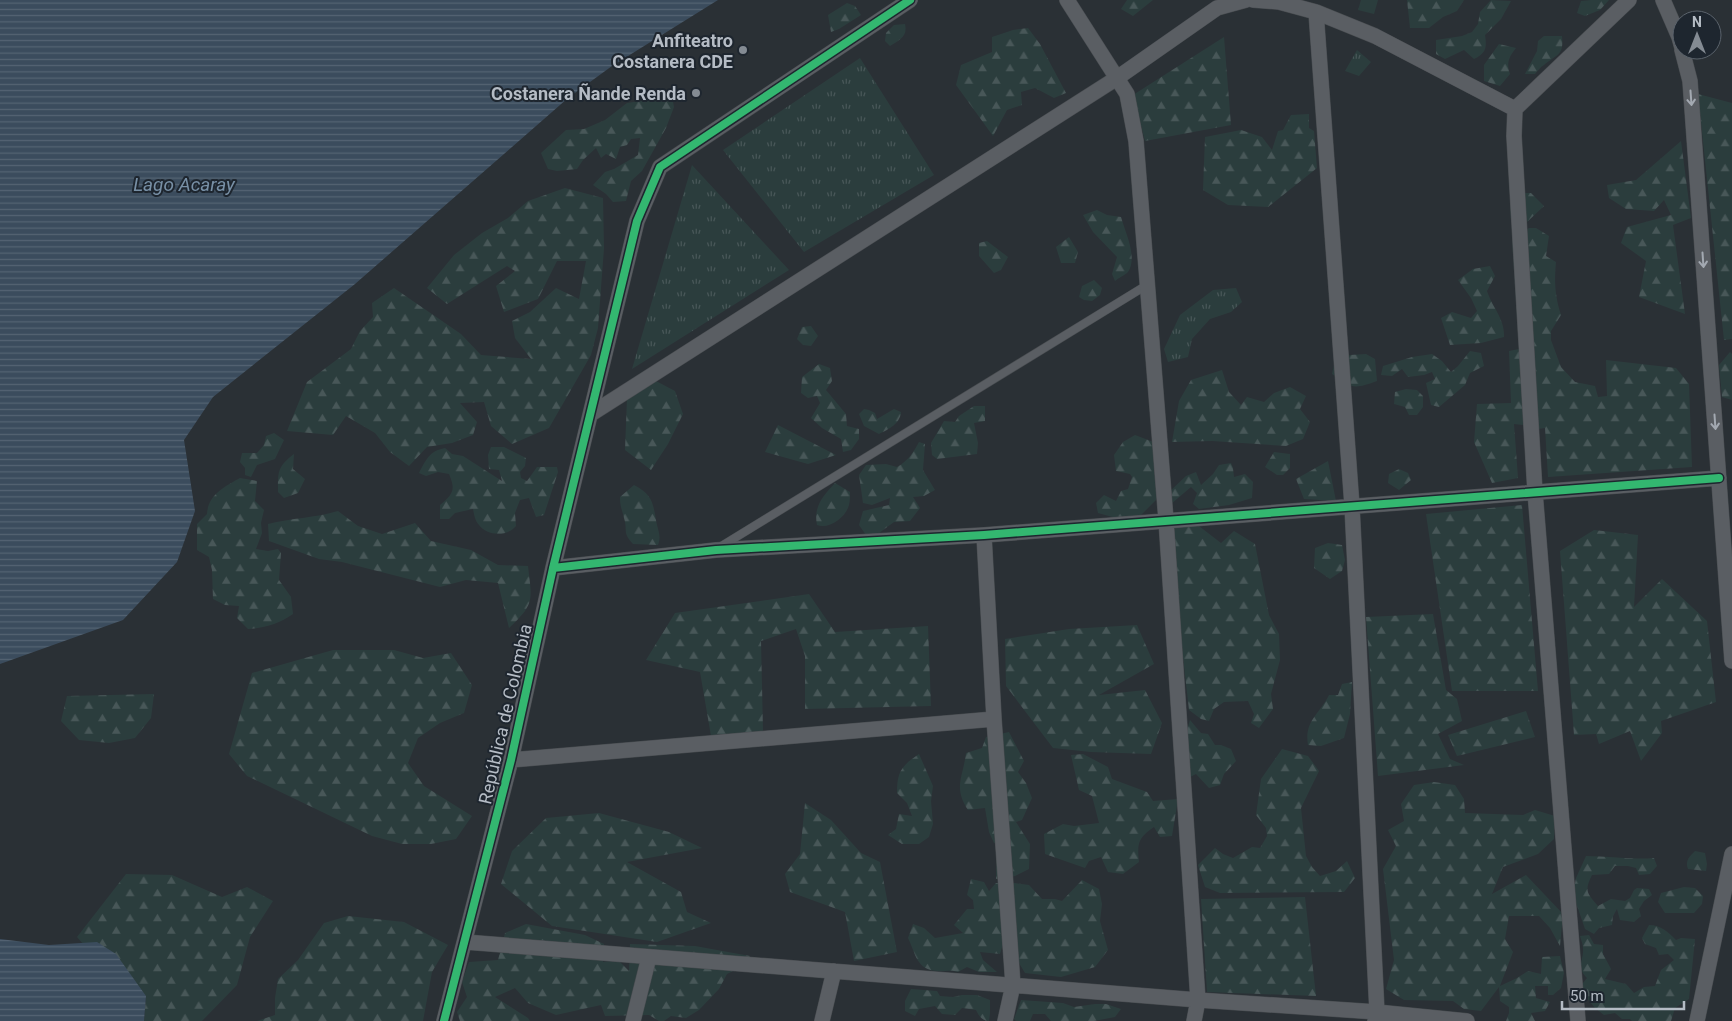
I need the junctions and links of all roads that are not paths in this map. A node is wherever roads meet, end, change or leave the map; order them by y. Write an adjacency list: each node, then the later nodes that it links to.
1 (910, 0): 13 (street, República de Colombia)
2 (1067, 0): 10 (street)
3 (1246, 0): 10 (street)
4 (1253, 0): 7 (street)
5 (1629, 0): 11 (street)
6 (1663, 0): 8 (street)
7 (1316, 12): 11 (street); 16 (street)
8 (1672, 21)
9 (1685, 60): 14 (street, one-way to 14)
10 (1117, 78): 12 (street); 13 (street)
11 (1515, 109): 15 (street)
12 (1147, 285): 17 (street); 19 (lane)
13 (591, 414): 20 (street, República de Colombia)
14 (1719, 478): 15 (street); 21 (street)
15 (1535, 492): 16 (street); 37 (street)
16 (1352, 506): 17 (street); 30 (street)
17 (1166, 520): 18 (street); 29 (street)
18 (984, 535): 19 (street); 22 (street)
19 (716, 550): 20 (street)
20 (553, 568): 23 (street, República de Colombia)
21 (1732, 661)
22 (994, 719): 23 (street); 28 (street)
23 (511, 760): 25 (street, República de Colombia)
24 (1732, 854): 38 (street)
25 (465, 942): 26 (street); 31 (street, República de Colombia)
26 (649, 957): 27 (street); 32 (street)
27 (834, 971): 28 (street); 33 (street)
28 (1013, 985): 29 (street); 34 (street)
29 (1198, 1000): 30 (street); 35 (street)
30 (1376, 1017): 36 (street)
31 (444, 1021)
32 (633, 1021)
33 (822, 1021)
34 (1005, 1021)
35 (1194, 1021)
36 (1467, 1021)
37 (1578, 1021)
38 (1698, 1021)

